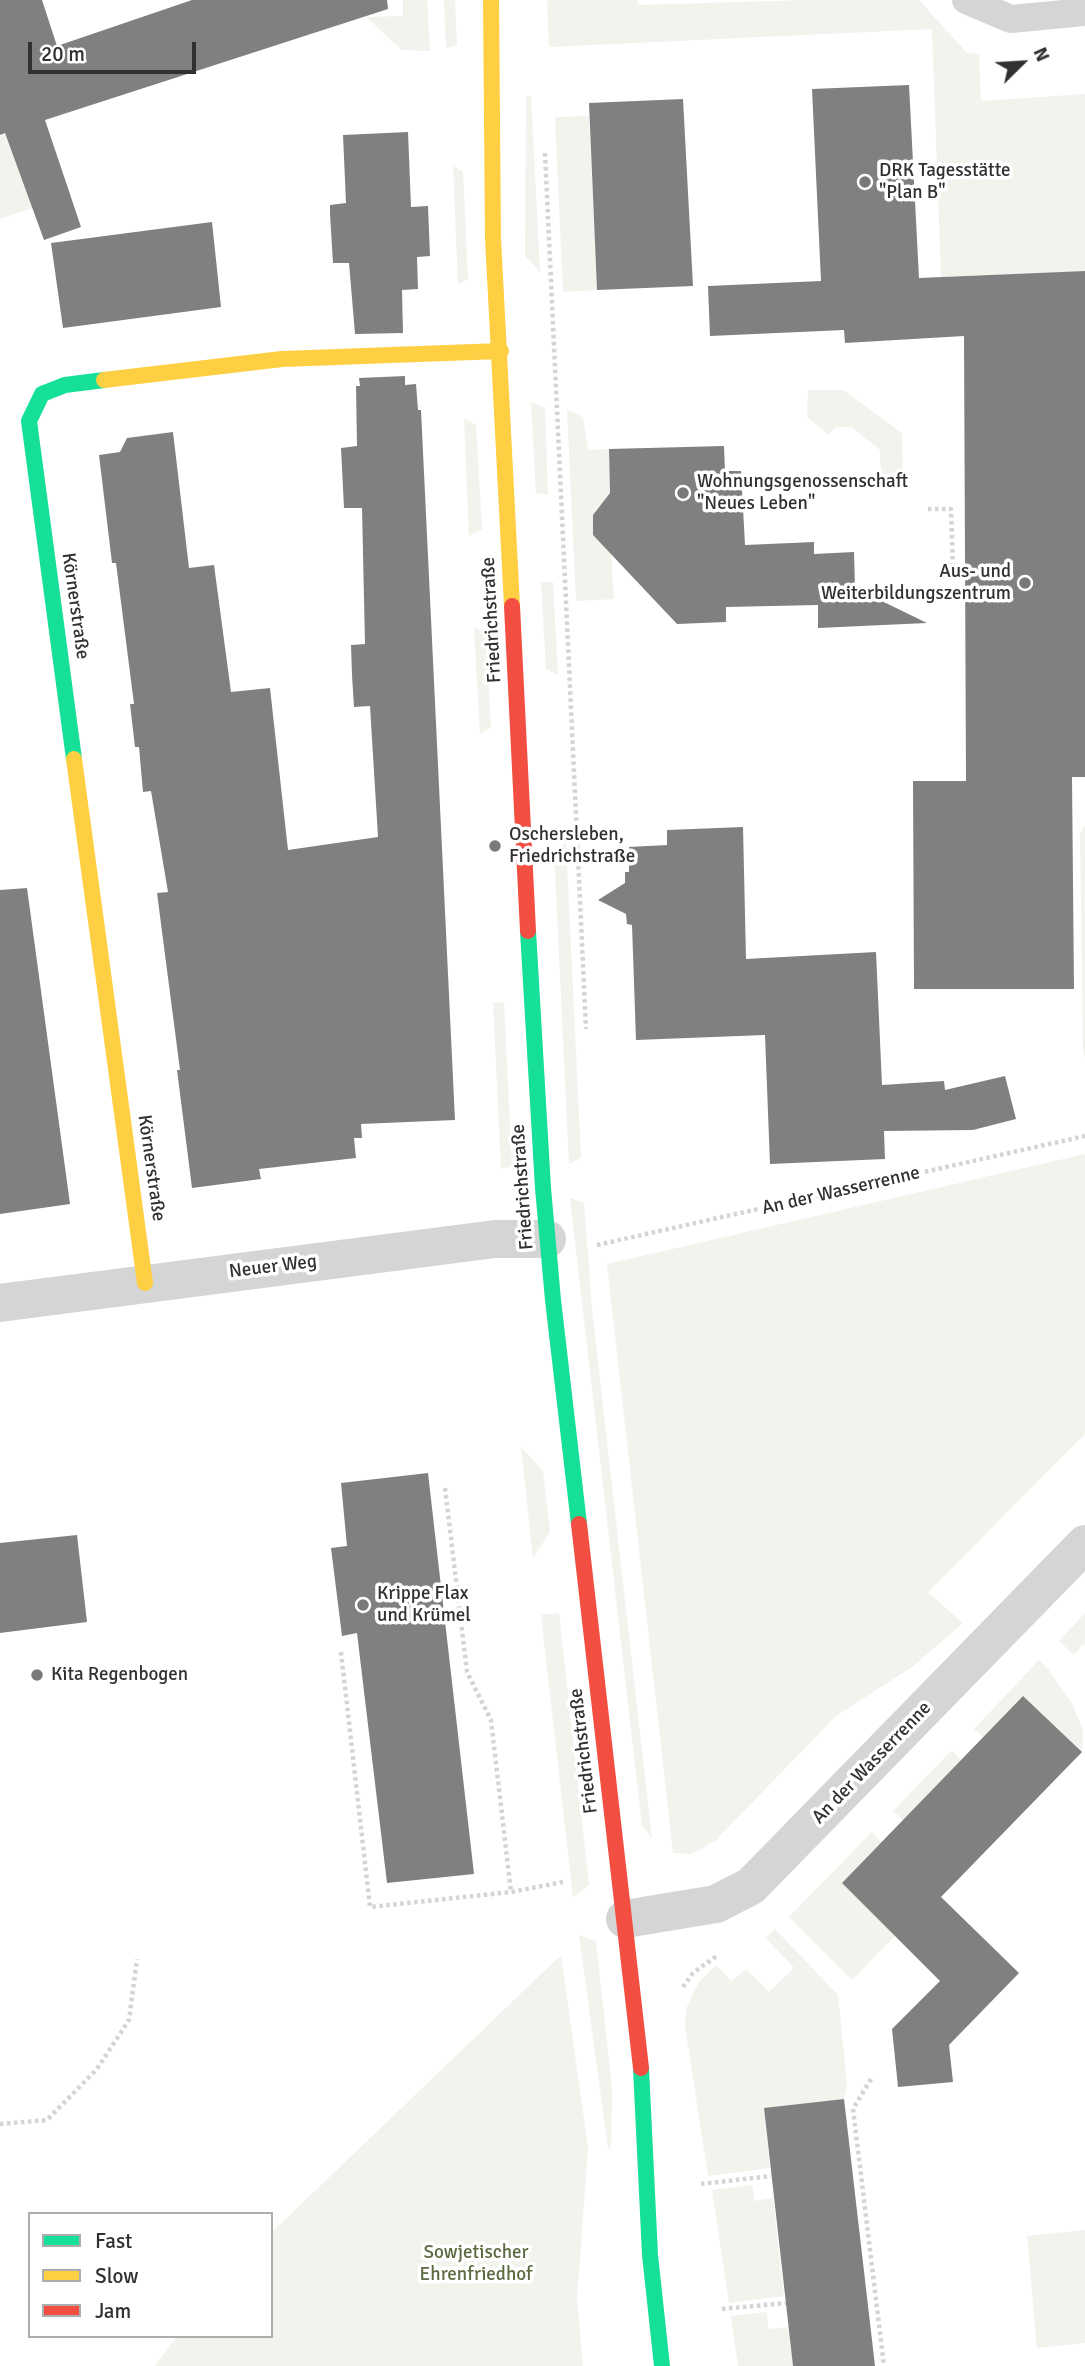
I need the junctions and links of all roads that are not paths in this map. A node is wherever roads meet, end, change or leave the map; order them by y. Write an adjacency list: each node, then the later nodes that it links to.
1 (491, 0): 4 (street, Friedrichstraße)
2 (966, 0): 3 (lane)
3 (1085, 12)
4 (500, 351): 5 (street, Friedrichstraße); 6 (street, Körnerstraße)
5 (547, 1238): 6 (street, Neuer Weg); 9 (street, Friedrichstraße)
6 (145, 1283): 7 (street, Neuer Weg)
7 (0, 1303)
8 (1085, 1544): 9 (street, An der Wasserrenne)
9 (625, 1919): 10 (street, Friedrichstraße)
10 (662, 2366)

